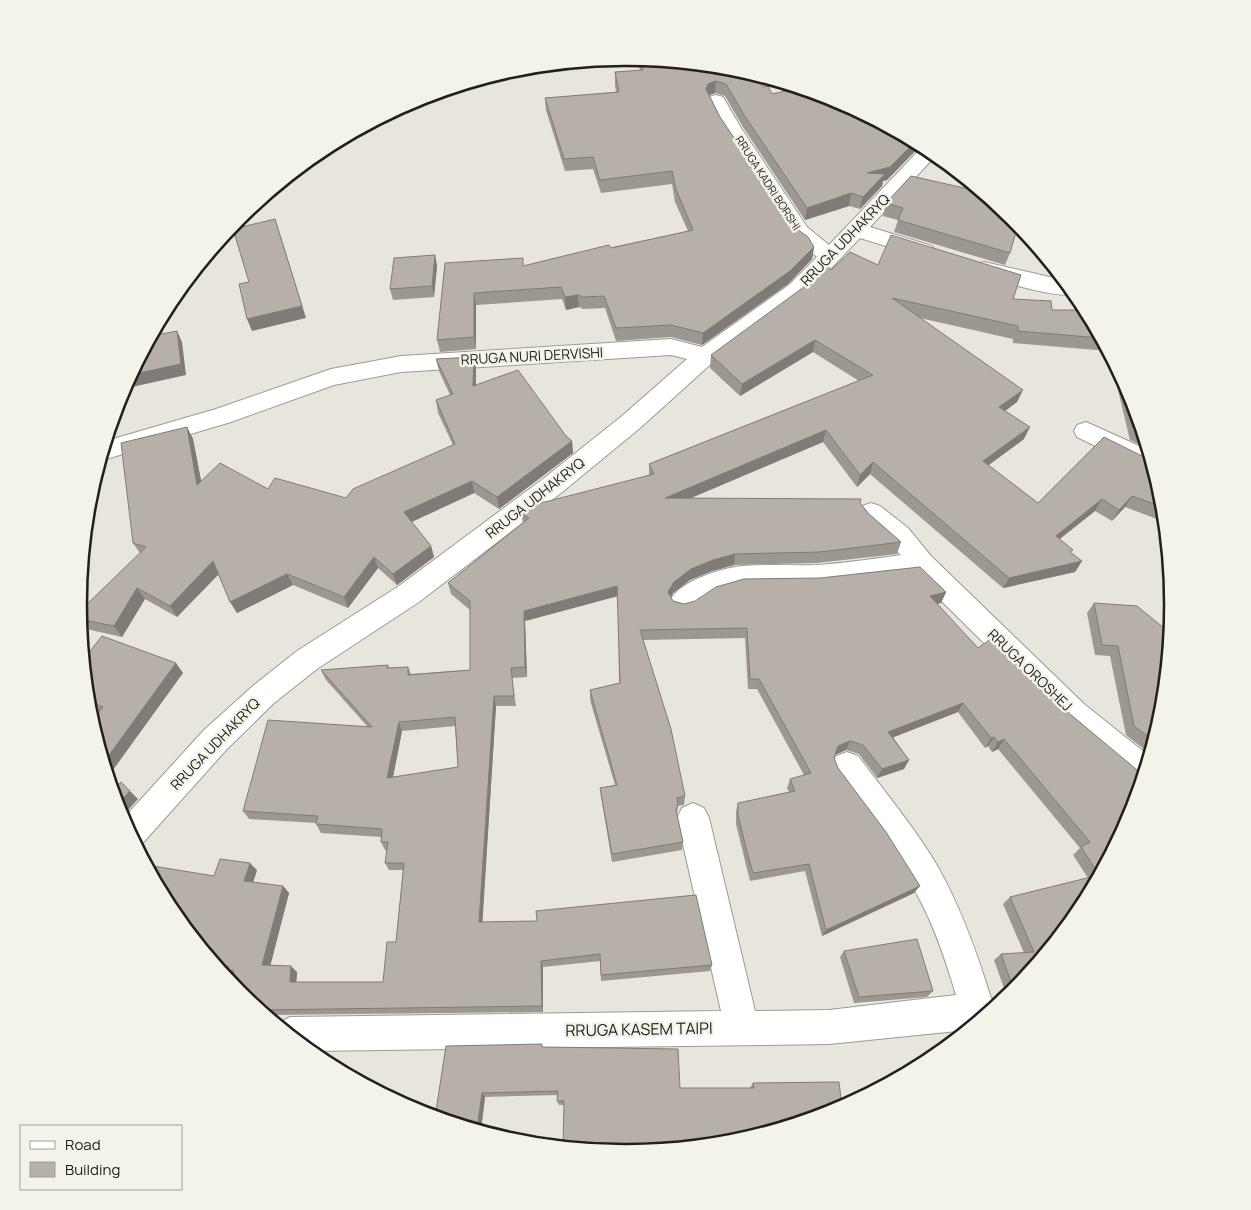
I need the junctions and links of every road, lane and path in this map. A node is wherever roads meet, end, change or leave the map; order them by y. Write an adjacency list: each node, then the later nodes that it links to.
1 (716, 100): 5 (street, RRUGA KADRI BORSHI)
2 (924, 156): 3 (street, RRUGA UDHAKRYQ)
3 (856, 230): 4 (street); 5 (street, RRUGA UDHAKRYQ)
4 (940, 256)
5 (831, 257): 8 (street, RRUGA UDHAKRYQ)
6 (966, 264): 7 (street)
7 (1060, 287)
8 (704, 357): 10 (street, RRUGA NURI DERVISHI); 18 (street, RRUGA UDHAKRYQ)
9 (1086, 431): 11 (street)
10 (110, 449)
11 (1144, 459)
12 (871, 513): 13 (street, RRUGA OROSHEJ)
13 (922, 564): 14 (street); 16 (street, RRUGA OROSHEJ)
14 (683, 602)
15 (847, 766): 19 (street)
16 (1139, 766)
17 (693, 818): 21 (street)
18 (135, 828)
19 (982, 1009)
20 (977, 1013): 21 (street, RRUGA KASEM TAIPI)
21 (742, 1027): 22 (street, RRUGA KASEM TAIPI)
22 (300, 1034)

